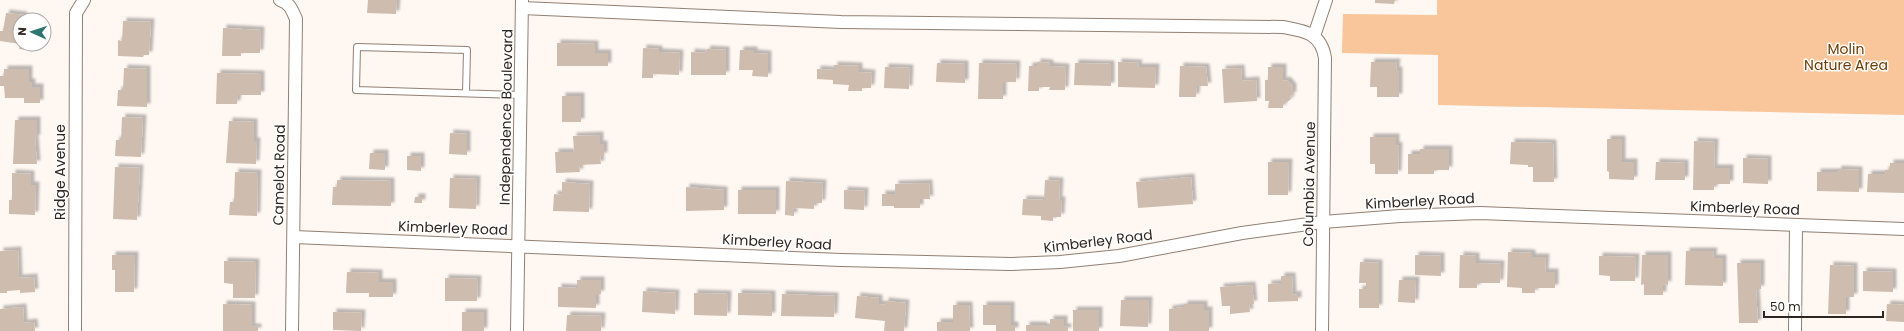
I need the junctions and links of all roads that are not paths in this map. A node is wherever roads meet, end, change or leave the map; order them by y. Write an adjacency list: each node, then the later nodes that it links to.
1 (84, 0): 13 (street, Ridge Avenue)
2 (280, 0): 11 (street, Camelot Road)
3 (1326, 0): 5 (street)
4 (522, 4): 5 (street); 7 (street, Independence Boulevard)
5 (1316, 38): 8 (street, Columbia Avenue)
6 (466, 93): 6 (lane); 7 (lane)
7 (521, 94): 12 (street, Independence Boulevard)
8 (1323, 222): 9 (street, Kimberley Road); 12 (street, Kimberley Road); 16 (street, Columbia Avenue)
9 (1796, 225): 10 (street, Kimberley Road); 17 (street)
10 (1904, 229)
11 (294, 237): 12 (street, Kimberley Road); 14 (street, Camelot Road)
12 (518, 246): 15 (street, Independence Boulevard)
13 (75, 331)
14 (292, 331)
15 (517, 331)
16 (1322, 331)
17 (1795, 331)

